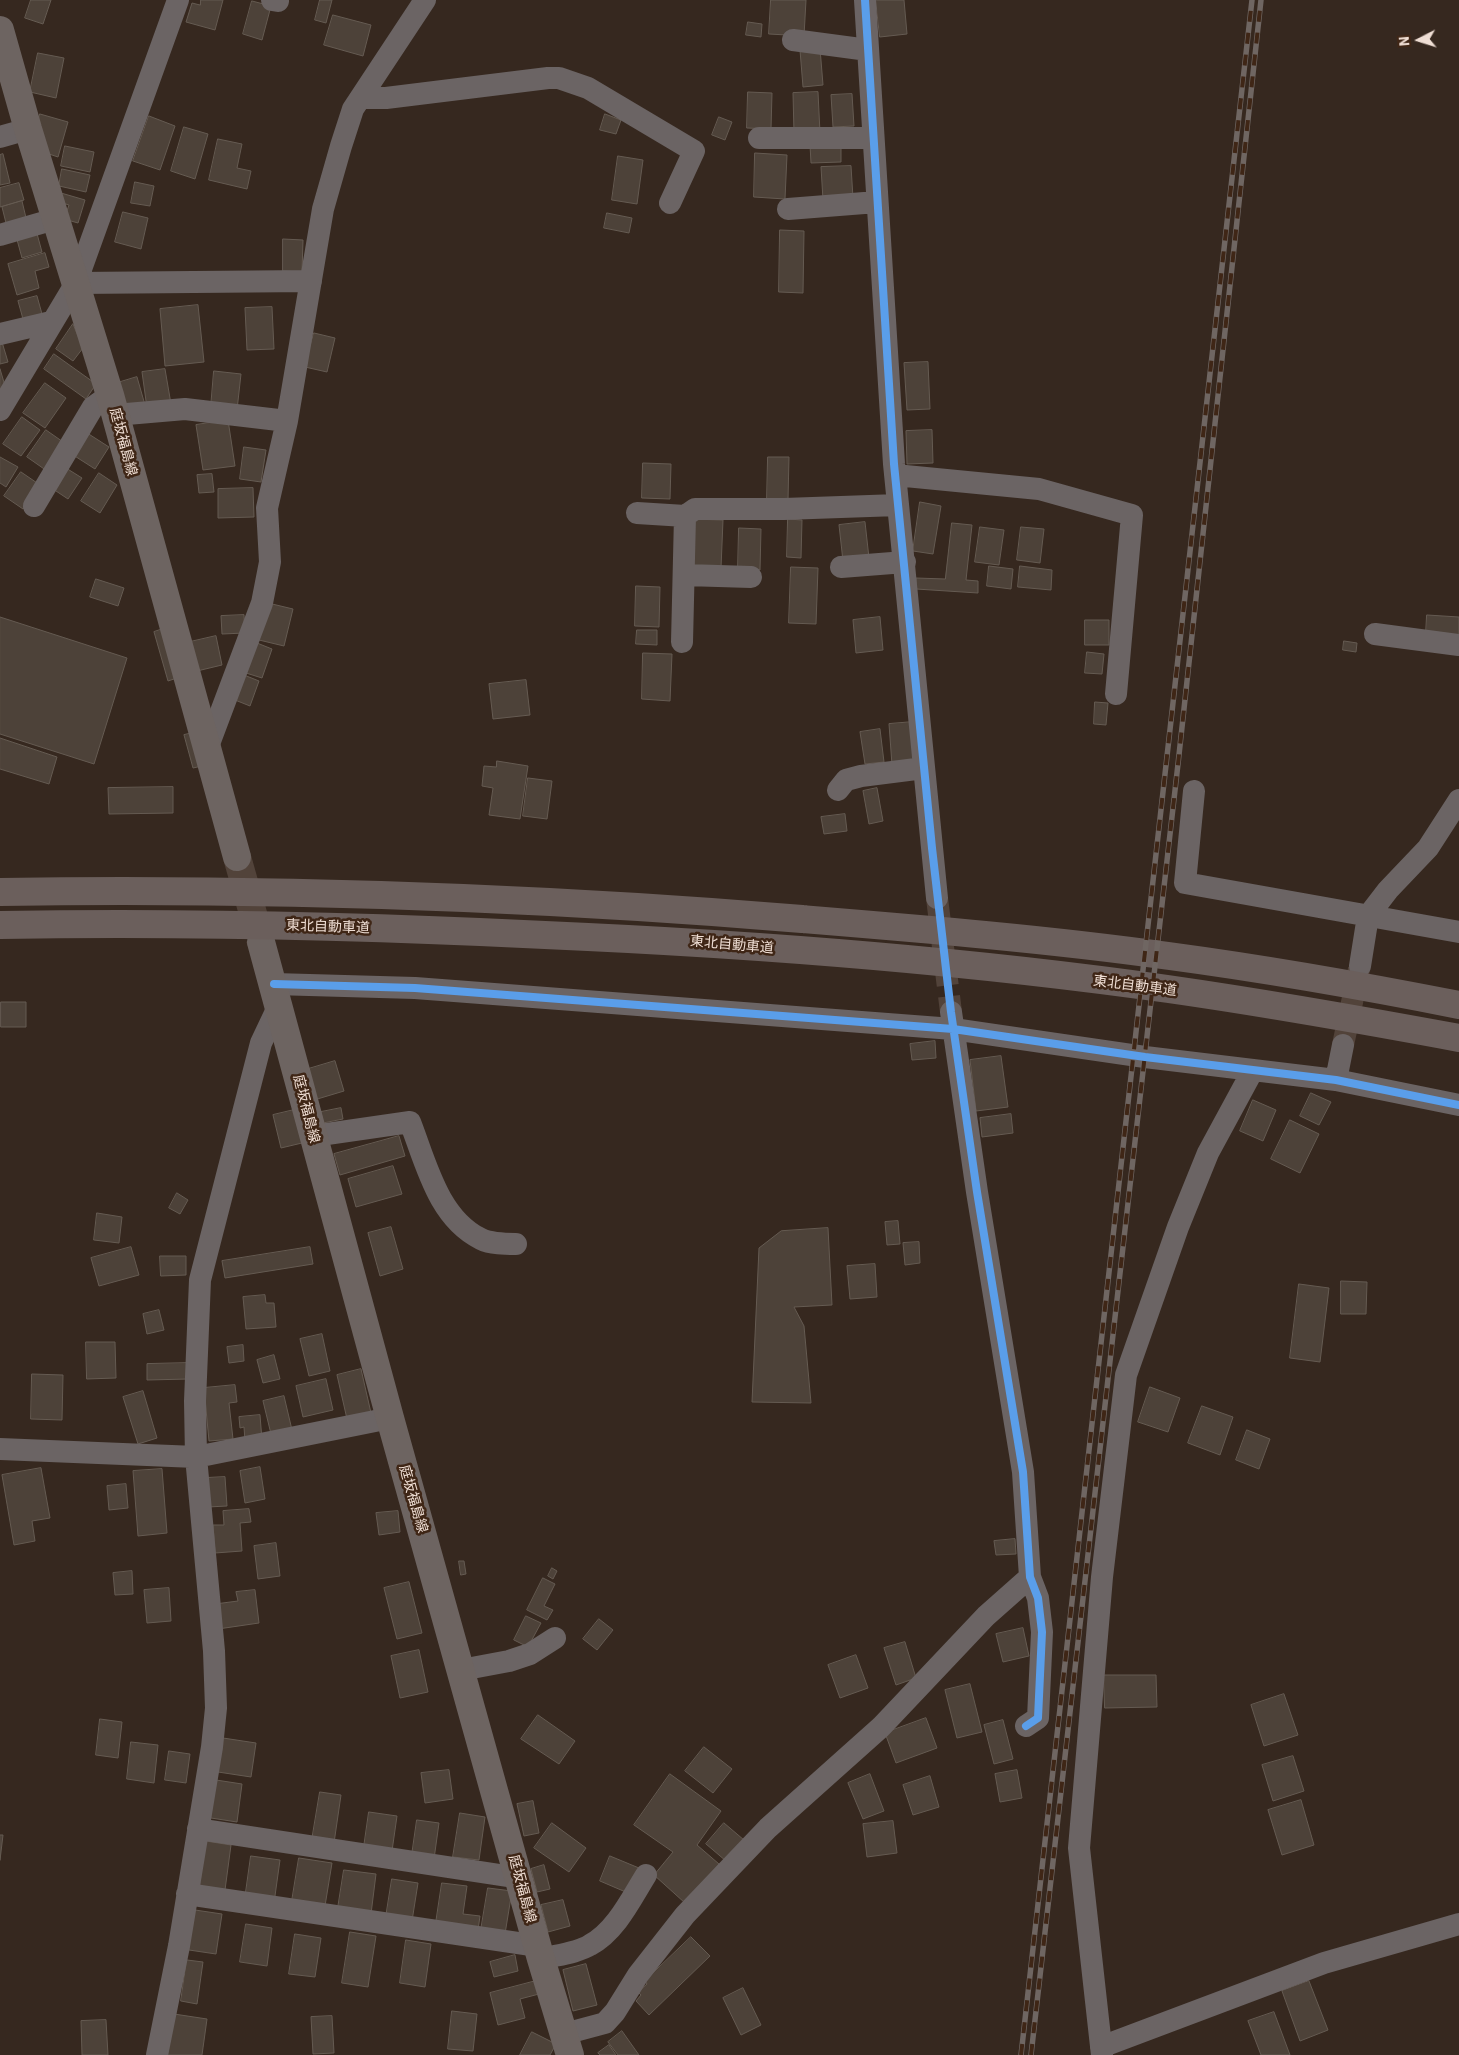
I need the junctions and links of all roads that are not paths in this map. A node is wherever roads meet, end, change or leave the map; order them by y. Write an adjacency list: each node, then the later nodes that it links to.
1 (178, 0): 18 (street)
2 (426, 0): 7 (street)
3 (865, 0): 6 (street)
4 (0, 33): 8 (main road, 庭坂福島線)
5 (793, 40): 6 (street)
6 (868, 50): 11 (street)
7 (361, 98): 13 (street); 17 (street)
8 (28, 129): 9 (street); 15 (main road, 庭坂福島線)
9 (0, 137)
10 (759, 138): 11 (street)
11 (874, 138): 12 (street)
12 (878, 202): 14 (street); 24 (street)
13 (670, 203)
14 (788, 209)
15 (55, 219): 16 (street); 18 (main road, 庭坂福島線)
16 (0, 235)
17 (311, 281): 18 (street); 23 (street)
18 (76, 283): 19 (street); 21 (main road, 庭坂福島線)
19 (51, 322): 20 (street); 22 (street)
20 (0, 334)
21 (112, 405): 23 (street); 26 (street); 37 (main road, 庭坂福島線)
22 (0, 410)
23 (286, 421): 37 (street)
24 (895, 475): 25 (street); 36 (street)
25 (898, 505): 28 (street); 29 (street)
26 (34, 506)
27 (637, 513): 28 (street)
28 (686, 516): 31 (street)
29 (904, 562): 30 (street); 38 (street)
30 (841, 567)
31 (685, 575): 32 (street); 34 (street)
32 (751, 577)
33 (1375, 634): 35 (street)
34 (682, 642)
35 (1459, 645)
36 (1116, 694)
37 (206, 749): 42 (main road, 庭坂福島線)
38 (924, 768): 39 (street); 44 (street)
39 (838, 790)
40 (1194, 791): 45 (street)
41 (1459, 800): 45 (street)
42 (237, 857)
43 (0, 892): 51 (highway)
44 (937, 898)
45 (1368, 916): 47 (street); 49 (street)
46 (0, 925): 53 (highway, 東北自動車道)
47 (1459, 932)
48 (261, 942): 50 (main road, 庭坂福島線)
49 (1360, 966)
50 (276, 994): 52 (street); 58 (main road, 庭坂福島線); 62 (street)
51 (1459, 1005)
52 (952, 1021): 55 (street); 63 (street)
53 (1459, 1038)
54 (1343, 1046): 56 (street)
55 (1253, 1070): 56 (street); 74 (street)
56 (1336, 1080): 57 (street)
57 (1459, 1104)
58 (313, 1136): 59 (street); 60 (main road, 庭坂福島線)
59 (516, 1244)
60 (390, 1418): 62 (street); 65 (main road, 庭坂福島線)
61 (0, 1449): 62 (street)
62 (196, 1457): 67 (street)
63 (1030, 1577): 66 (street); 73 (street)
64 (555, 1638): 65 (street)
65 (461, 1670): 69 (main road, 庭坂福島線)
66 (1026, 1726)
67 (198, 1829): 69 (street); 70 (street)
68 (646, 1875): 72 (street)
69 (520, 1878): 72 (main road, 庭坂福島線)
70 (187, 1894): 72 (street); 75 (street)
71 (1459, 1924): 74 (street)
72 (539, 1952): 73 (main road, 庭坂福島線)
73 (567, 2045)
74 (1102, 2051)
75 (156, 2055)

